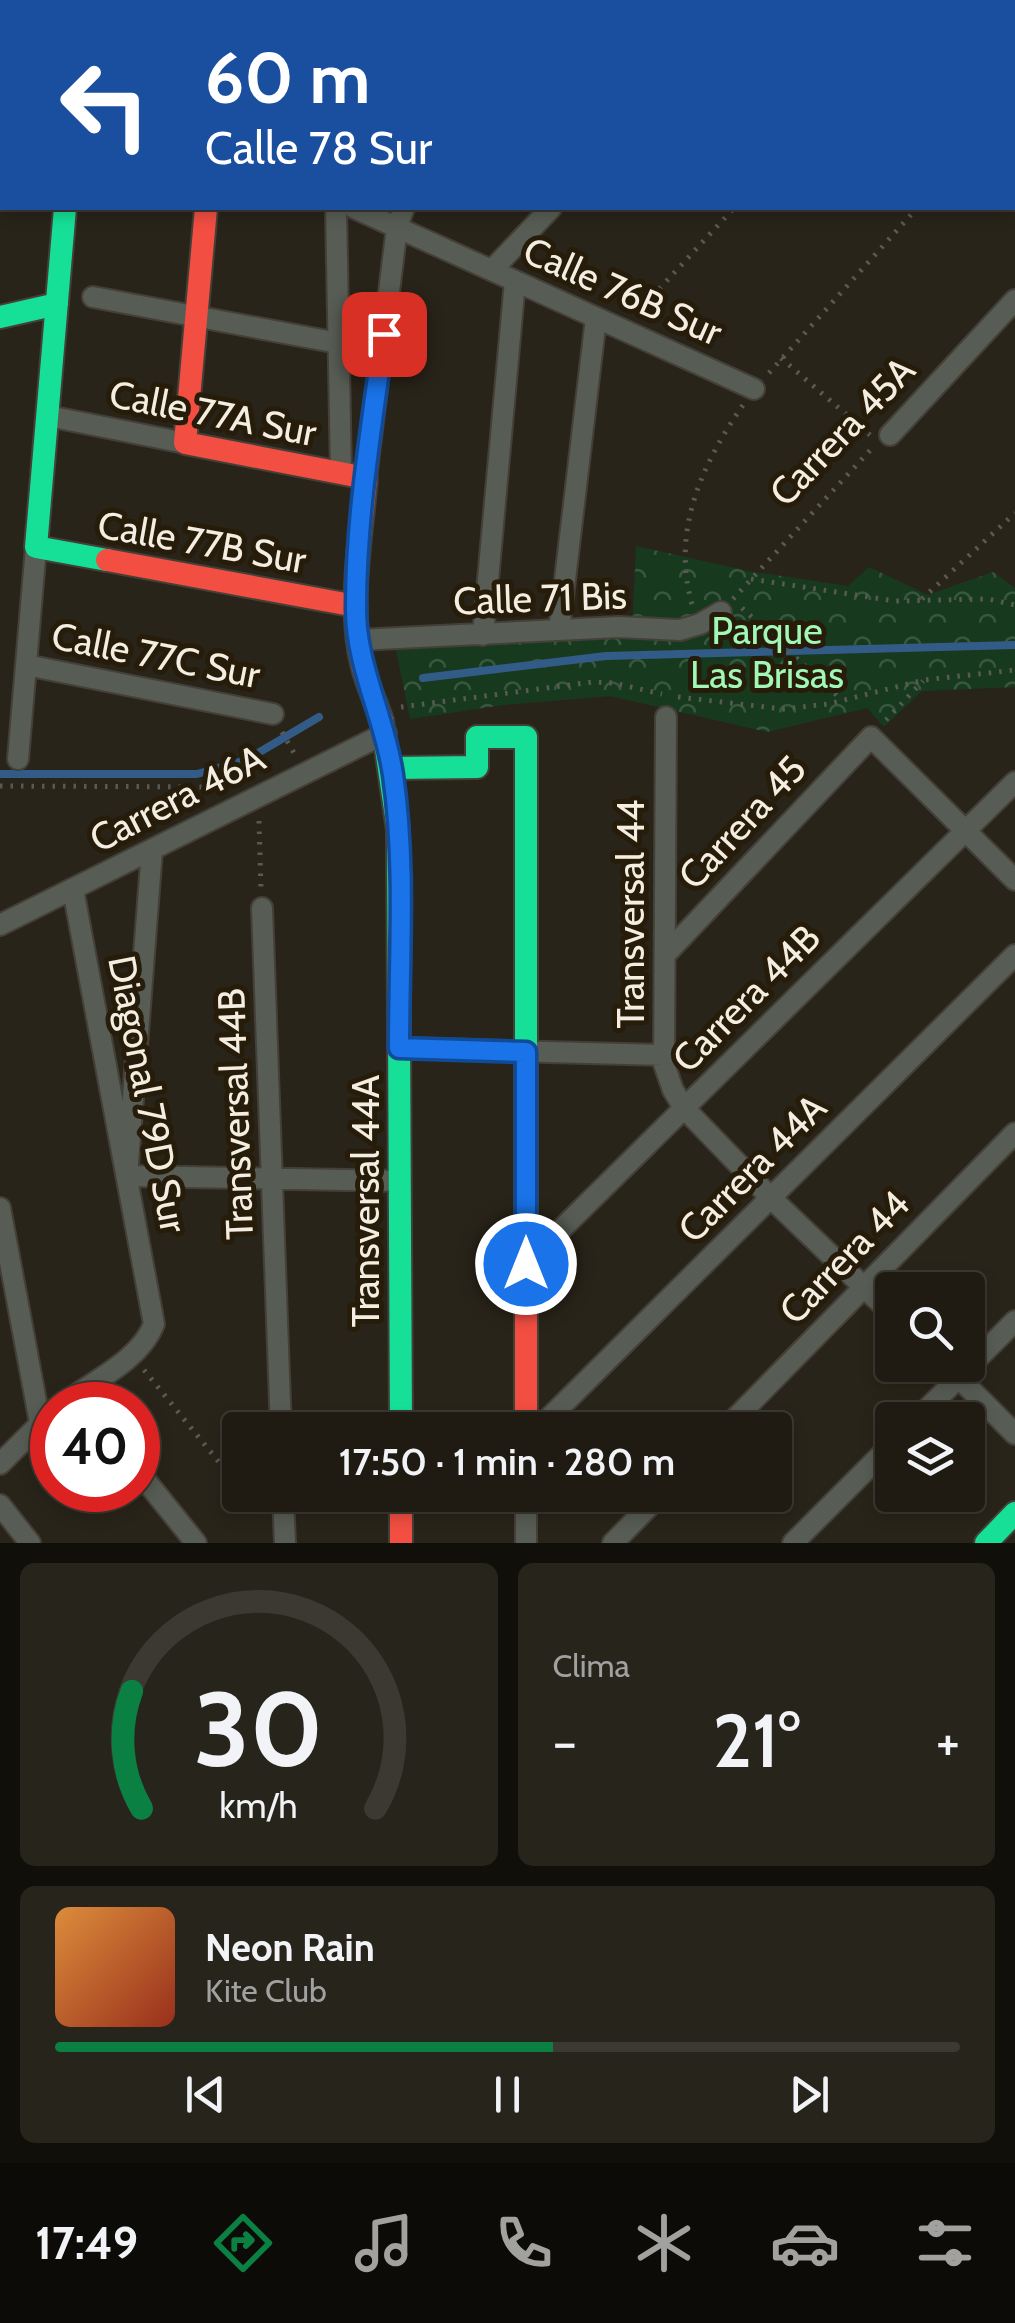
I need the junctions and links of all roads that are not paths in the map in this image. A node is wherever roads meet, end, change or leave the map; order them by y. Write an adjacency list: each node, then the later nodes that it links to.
1 (65, 210): 11 (street)
2 (206, 210): 12 (street)
3 (336, 210): 15 (street)
4 (364, 210): 6 (street, Calle 76B Sur)
5 (548, 210): 7 (street)
6 (400, 217): 7 (street, Calle 76B Sur); 21 (street)
7 (492, 270): 8 (street, Calle 76B Sur)
8 (515, 280): 14 (street, Calle 76B Sur); 26 (street)
9 (93, 298): 12 (street)
10 (1015, 300): 18 (street, Carrera 45A)
11 (57, 304): 13 (street); 17 (street)
12 (196, 316): 15 (street); 19 (street)
13 (0, 317)
14 (596, 318): 16 (street, Calle 76B Sur); 25 (street)
15 (338, 343): 20 (street)
16 (754, 389)
17 (48, 416): 19 (street, Calle 77A Sur); 22 (street)
18 (884, 438)
19 (185, 443): 20 (street, Calle 77A Sur)
20 (340, 473): 21 (street, Calle 77A Sur)
21 (366, 478): 23 (street, Transversal 44A)
22 (36, 547): 23 (street, Calle 77B Sur); 28 (street)
23 (356, 606): 27 (street, Transversal 44A)
24 (726, 606): 25 (street, Calle 71 Bis)
25 (560, 630): 26 (street, Calle 71 Bis)
26 (483, 635): 27 (street, Calle 71 Bis)
27 (358, 640): 31 (street, Transversal 44A)
28 (26, 665): 30 (street, Calle 77C Sur); 32 (street)
29 (666, 716): 41 (street, Transversal 44)
30 (275, 719)
31 (383, 722): 33 (street, Transversal 44A); 36 (street, Carrera 46A)
32 (18, 759)
33 (392, 768): 43 (street, Transversal 44A); 44 (street)
34 (1015, 782): 35 (street, Carrera 44B)
35 (965, 830): 37 (street); 41 (street, Carrera 45); 46 (street, Carrera 44B)
36 (152, 850): 38 (street, Carrera 46A); 48 (street)
37 (1015, 880)
38 (73, 889): 40 (street, Carrera 46A); 48 (street, Diagonal 79D Sur)
39 (262, 908): 49 (street, Transversal 44B)
40 (0, 926)
41 (664, 955): 45 (street, Transversal 44)
42 (1015, 955): 51 (street, Carrera 44A)
43 (399, 1048): 44 (street); 50 (street, Transversal 44A)
44 (526, 1052): 45 (street); 53 (street)
45 (664, 1055): 46 (street, Transversal 44)
46 (684, 1108): 51 (street); 53 (street, Carrera 44B)
47 (1015, 1133): 54 (street, Carrera 44)
48 (128, 1176): 49 (street); 59 (street, Diagonal 79D Sur)
49 (272, 1178): 50 (street); 61 (street, Transversal 44B)
50 (400, 1181): 62 (street, Transversal 44A)
51 (771, 1198): 54 (street); 64 (street, Carrera 44A)
52 (0, 1208): 58 (street)
53 (526, 1264): 63 (street)
54 (864, 1287): 55 (street); 65 (street, Carrera 44)
55 (875, 1298)
56 (1015, 1321): 57 (street)
57 (985, 1345)
58 (38, 1382)
59 (97, 1382)
60 (963, 1382): 67 (street)
61 (280, 1412)
62 (400, 1412)
63 (526, 1412)
64 (555, 1412)
65 (742, 1412)
66 (30, 1434): 69 (street)
67 (1015, 1434)
68 (875, 1461): 83 (street)
69 (0, 1464)
70 (160, 1498): 79 (street)
71 (0, 1505): 78 (street)
72 (284, 1512): 80 (street)
73 (401, 1512): 81 (street)
74 (528, 1512): 77 (street)
75 (643, 1512): 82 (street)
76 (1015, 1513): 84 (street)
77 (530, 1539)
78 (30, 1543)
79 (196, 1543)
80 (285, 1543)
81 (401, 1543)
82 (613, 1543)
83 (793, 1543)
84 (986, 1543)

